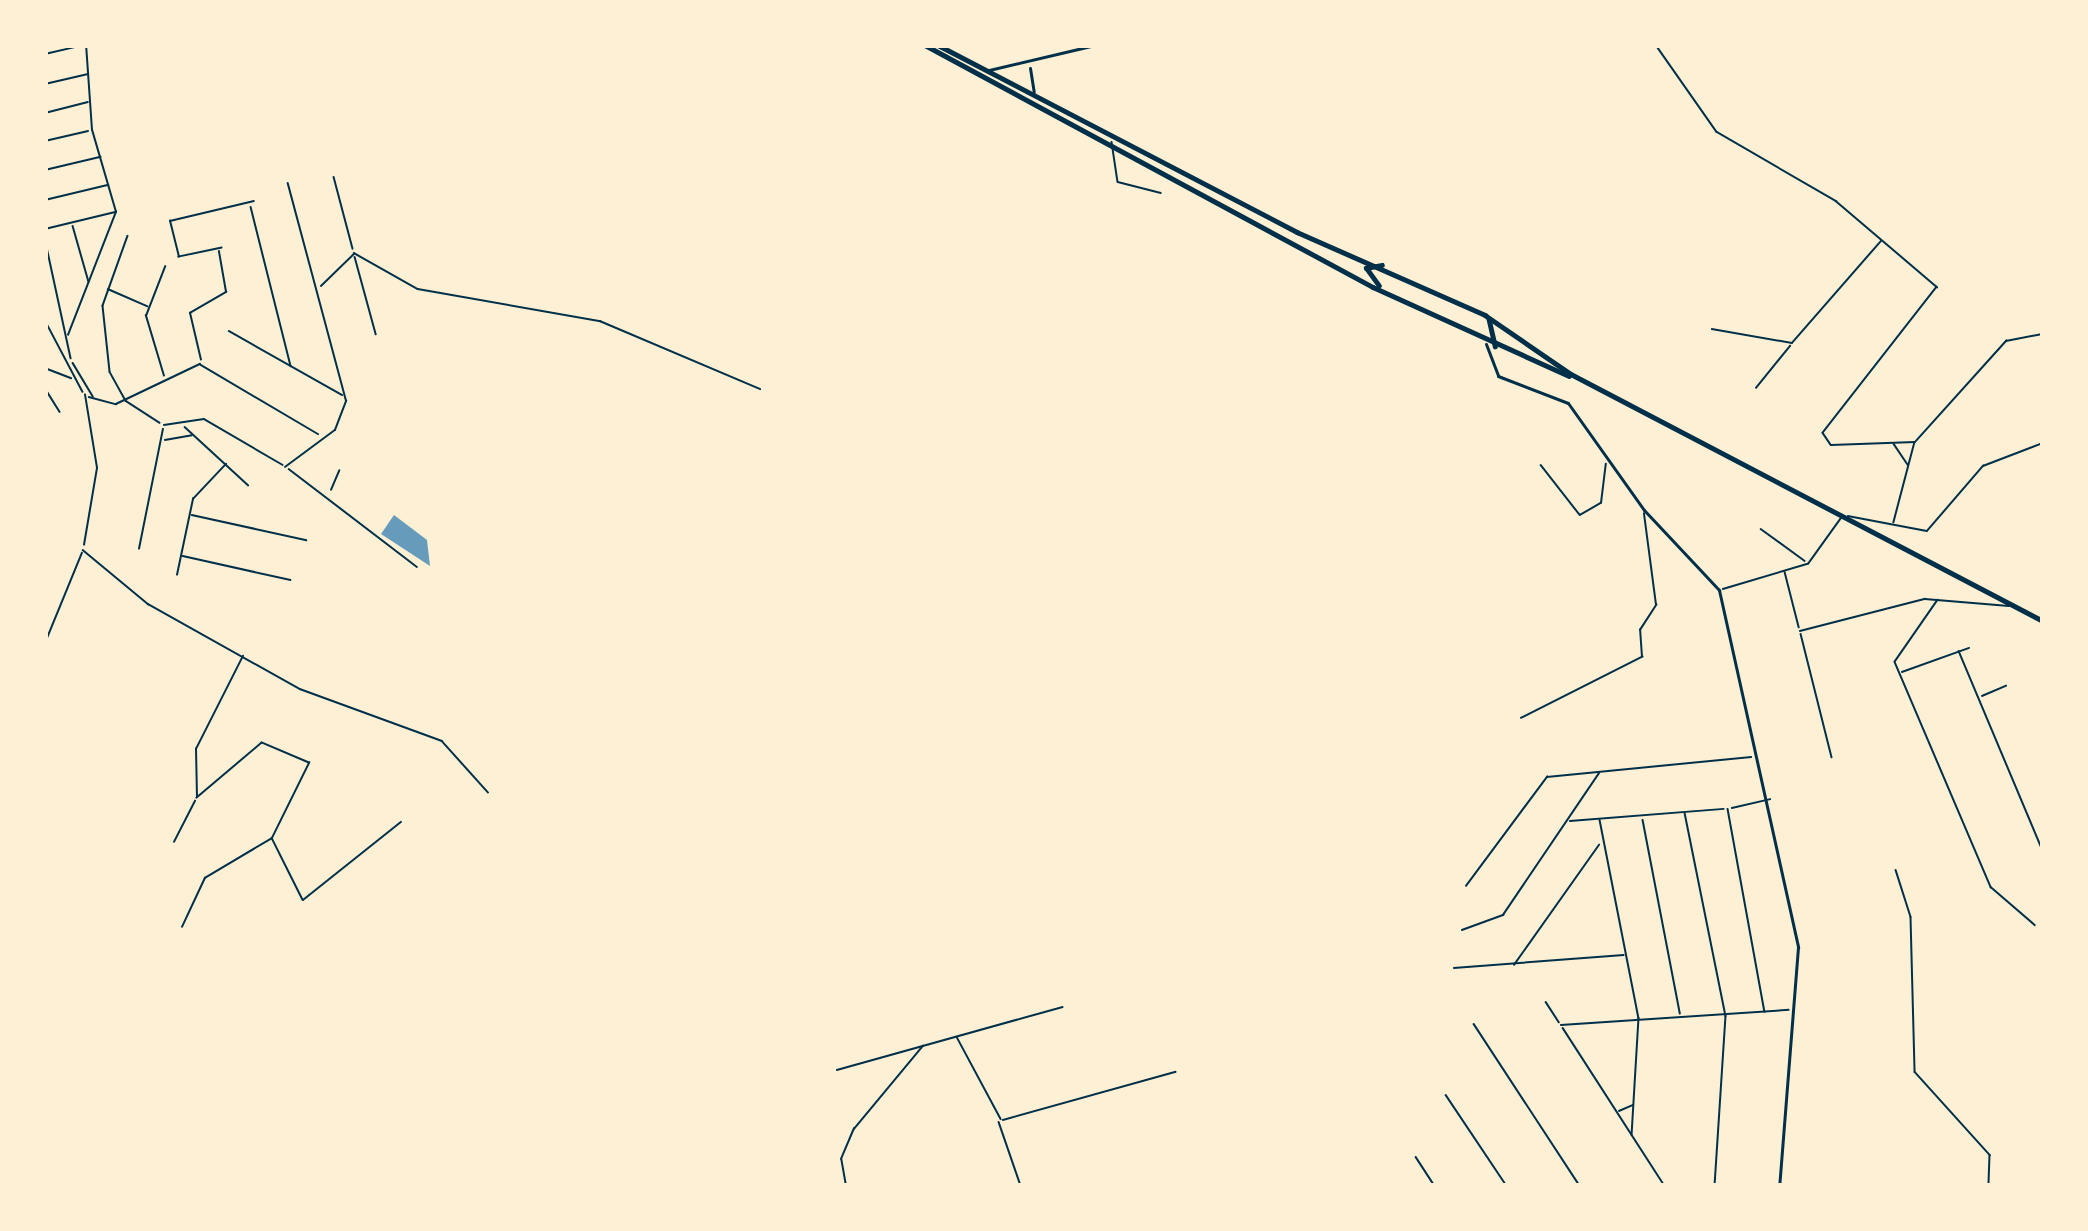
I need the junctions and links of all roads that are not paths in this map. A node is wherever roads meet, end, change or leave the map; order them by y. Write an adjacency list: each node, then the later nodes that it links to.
1 (85, 45): 6 (street); 9 (street)
2 (926, 45): 16 (main road)
3 (938, 45): 8 (main road)
4 (1095, 45): 7 (main road)
5 (1656, 45): 29 (street)
6 (45, 55)
7 (1033, 64): 8 (main road); 11 (main road)
8 (981, 69): 11 (main road)
9 (88, 74): 10 (street); 12 (street)
10 (45, 84)
11 (1039, 98): 33 (main road)
12 (88, 102): 13 (street); 14 (street)
13 (45, 113)
14 (92, 130): 15 (street); 17 (street)
15 (45, 141)
16 (1112, 142): 22 (street); 39 (main road)
17 (101, 157): 18 (street); 20 (street)
18 (45, 170)
19 (334, 177): 30 (street)
20 (112, 184): 23 (street); 24 (street)
21 (288, 184): 37 (street)
22 (1161, 193)
23 (45, 200)
24 (116, 212): 25 (street); 34 (street)
25 (71, 222): 26 (street); 32 (street)
26 (45, 230)
27 (128, 236): 36 (street)
28 (45, 238): 43 (street)
29 (1883, 238): 51 (street); 80 (street)
30 (354, 253): 37 (street); 48 (street); 65 (street)
31 (165, 267): 41 (street)
32 (84, 268): 34 (street); 35 (street)
33 (1393, 269): 39 (main road); 44 (main road)
34 (95, 272): 35 (street)
35 (91, 285): 42 (street)
36 (108, 289): 41 (street); 69 (street)
37 (318, 289): 67 (street)
38 (193, 292): 40 (street)
39 (1390, 294): 52 (main road)
40 (199, 300): 57 (street); 58 (street)
41 (147, 306): 61 (street)
42 (81, 310): 43 (street); 50 (street)
43 (63, 314): 50 (street)
44 (1485, 315): 53 (main road); 62 (main road)
45 (45, 320): 56 (street)
46 (1712, 329): 51 (street)
47 (229, 331): 58 (street)
48 (376, 334)
49 (2043, 334): 78 (street)
50 (68, 335): 56 (street)
51 (1792, 343): 64 (street)
52 (1486, 344): 53 (main road); 55 (main road)
53 (1495, 348): 54 (main road); 55 (main road)
54 (1507, 353): 55 (main road); 62 (main road)
55 (1492, 359): 81 (main road)
56 (71, 362): 60 (street); 68 (street)
57 (200, 364): 61 (street); 76 (street)
58 (291, 366): 67 (street)
59 (45, 368): 60 (street)
60 (75, 380): 66 (street)
61 (166, 380): 69 (street)
62 (1586, 382): 91 (main road)
63 (45, 388): 71 (street)
64 (1756, 388)
65 (760, 389)
66 (85, 395): 68 (street); 96 (street)
67 (345, 397): 76 (street)
68 (94, 399): 69 (street)
69 (126, 400): 74 (street)
70 (198, 409): 72 (street)
71 (60, 412)
72 (198, 417): 73 (street); 84 (street)
73 (182, 424): 74 (street); 75 (street)
74 (164, 425): 77 (street)
75 (193, 434): 77 (street); 82 (street)
76 (322, 436): 84 (street)
77 (161, 440): 95 (street)
78 (1915, 442): 80 (street); 85 (street)
79 (2043, 443): 92 (street)
80 (1892, 444): 85 (street)
81 (1607, 448): 83 (street); 89 (main road)
82 (226, 464): 87 (street); 90 (street)
83 (1541, 465)
84 (285, 466): 88 (street)
85 (1908, 469): 92 (street)
86 (339, 471): 88 (street)
87 (248, 485)
88 (330, 492): 99 (street)
89 (1644, 510): 103 (main road); 115 (street)
90 (190, 514): 94 (street); 97 (street)
91 (1842, 516): 92 (street); 98 (street); 105 (main road)
92 (1894, 522)
93 (1761, 529): 98 (street)
94 (306, 540)
95 (139, 549)
96 (83, 550): 108 (street); 111 (street)
97 (182, 556): 101 (street); 102 (street)
98 (1808, 564): 100 (street)
99 (417, 567)
100 (1785, 572): 103 (street); 107 (street)
101 (177, 574)
102 (290, 580)
103 (1719, 590): 116 (main road)
104 (1938, 600): 105 (street); 107 (street); 112 (street)
105 (2025, 608): 106 (main road)
106 (2043, 621)
107 (1800, 631): 117 (street)
108 (45, 644)
109 (1969, 648): 110 (street)
110 (1959, 651): 112 (street); 114 (street)
111 (245, 652): 119 (street); 120 (street)
112 (1898, 673): 134 (street)
113 (2006, 686): 114 (street)
114 (1978, 698): 131 (street)
115 (1521, 718)
116 (1761, 756): 118 (street); 121 (main road)
117 (1832, 757)
118 (1601, 770): 127 (street); 133 (street)
119 (488, 792)
120 (197, 798): 128 (street); 129 (street)
121 (1770, 799): 122 (street); 142 (main road)
122 (1728, 809): 123 (street); 144 (street)
123 (1685, 813): 124 (street); 143 (street)
124 (1642, 816): 125 (street); 145 (street)
125 (1600, 820): 127 (street); 130 (street)
126 (401, 822): 128 (street)
127 (1567, 822): 136 (street)
128 (272, 838): 135 (street)
129 (174, 842)
130 (1602, 842): 137 (street); 138 (street)
131 (2043, 851)
132 (1896, 870): 167 (street)
133 (1466, 886)
134 (2035, 925)
135 (182, 927)
136 (1462, 930)
137 (1627, 955): 138 (street); 146 (street)
138 (1514, 965): 139 (street)
139 (1454, 968)
140 (1546, 1002): 148 (street)
141 (1062, 1007): 149 (street)
142 (1797, 1009): 144 (street); 166 (main road)
143 (1726, 1016): 144 (street); 145 (street); 165 (street)
144 (1765, 1016)
145 (1680, 1017): 146 (street)
146 (1640, 1018): 148 (street); 154 (street)
147 (1474, 1024): 163 (street)
148 (1561, 1025): 155 (street)
149 (956, 1033): 150 (street); 156 (street)
150 (925, 1043): 151 (street); 159 (street)
151 (837, 1070)
152 (1175, 1072): 156 (street)
153 (1446, 1095): 162 (street)
154 (1635, 1102): 155 (street); 157 (street)
155 (1615, 1109): 157 (street)
156 (1003, 1120): 160 (street)
157 (1632, 1135): 164 (street)
158 (1416, 1156): 161 (street)
159 (846, 1186)
160 (1021, 1186)
161 (1435, 1186)
162 (1507, 1186)
163 (1580, 1186)
164 (1665, 1186)
165 (1715, 1186)
166 (1779, 1186)
167 (1989, 1186)

